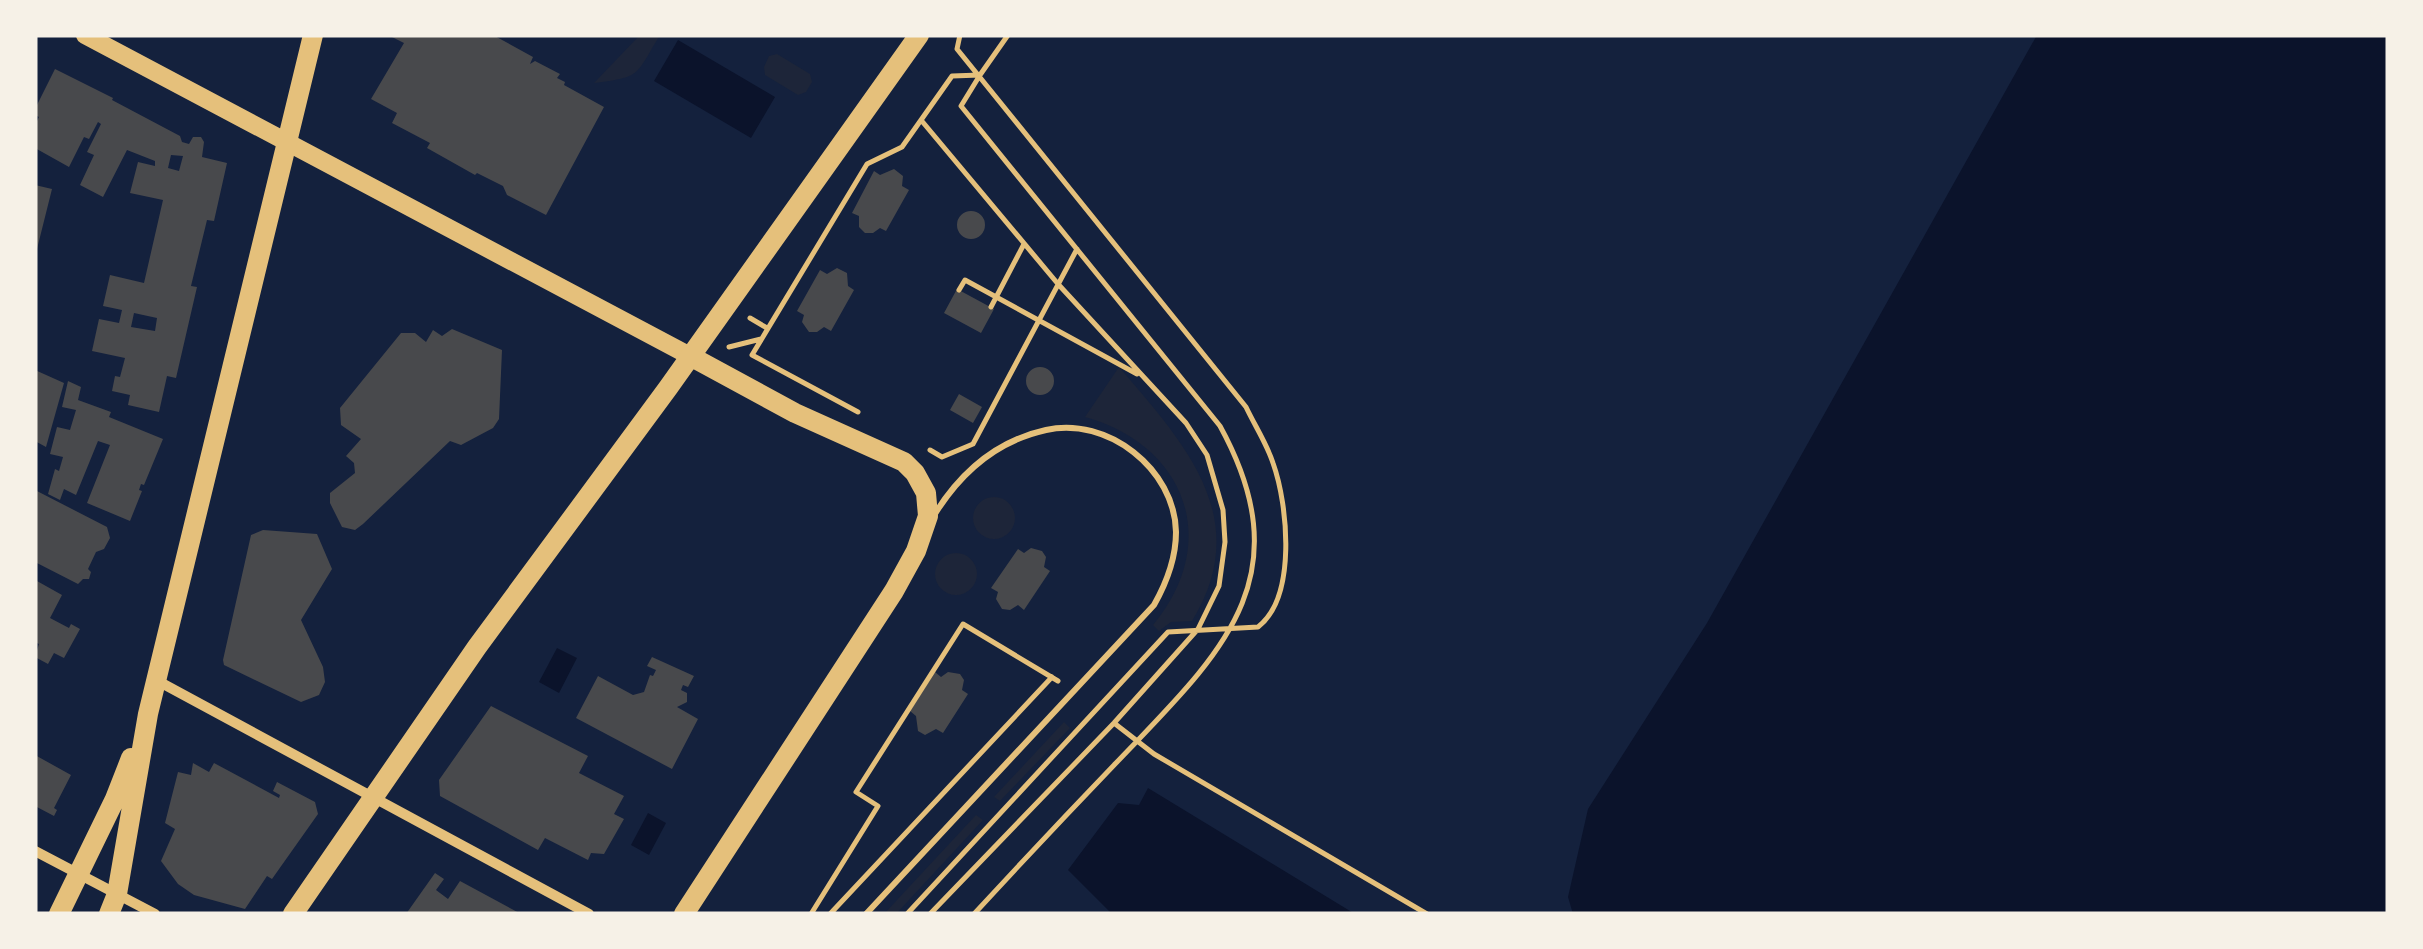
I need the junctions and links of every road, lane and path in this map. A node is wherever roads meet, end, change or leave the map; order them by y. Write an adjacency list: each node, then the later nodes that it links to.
1 (85, 35): 8 (main road)
2 (313, 35): 8 (main road)
3 (919, 35): 20 (main road)
4 (960, 35): 6 (path)
5 (1008, 35): 6 (path)
6 (980, 75): 7 (path); 10 (path); 25 (path)
7 (920, 120): 9 (path); 17 (path)
8 (287, 142): 20 (main road); 28 (main road)
9 (1024, 244): 11 (path); 13 (path)
10 (1078, 248): 11 (path); 25 (path)
11 (1058, 284): 16 (path); 21 (path)
12 (959, 290): 13 (path)
13 (996, 297): 14 (path); 16 (path)
14 (991, 307)
15 (750, 318): 17 (path)
16 (1039, 320): 21 (path); 23 (path)
17 (767, 328): 18 (path)
18 (760, 339): 19 (path); 22 (path)
19 (729, 347)
20 (690, 356): 24 (main road); 33 (main road)
21 (1144, 378): 26 (path)
22 (859, 412)
23 (926, 448)
24 (923, 534): 41 (main road); 44 (lane)
25 (1233, 628): 26 (path); 32 (path)
26 (1198, 629): 31 (path); 45 (path)
27 (1052, 677): 29 (path); 42 (path); 43 (path)
28 (156, 680): 30 (main road); 33 (street)
29 (1065, 685)
30 (148, 714): 35 (main road); 36 (main road)
31 (1114, 723): 32 (path); 46 (path)
32 (1137, 740): 47 (path); 48 (path)
33 (374, 800): 39 (main road); 40 (street)
34 (35, 852): 35 (street)
35 (79, 874): 36 (street); 37 (main road)
36 (113, 904): 38 (street)
37 (58, 914)
38 (154, 914)
39 (292, 914)
40 (589, 914)
41 (684, 914)
42 (812, 914)
43 (830, 914)
44 (866, 914)
45 (908, 914)
46 (930, 914)
47 (974, 914)
48 (1426, 914)

